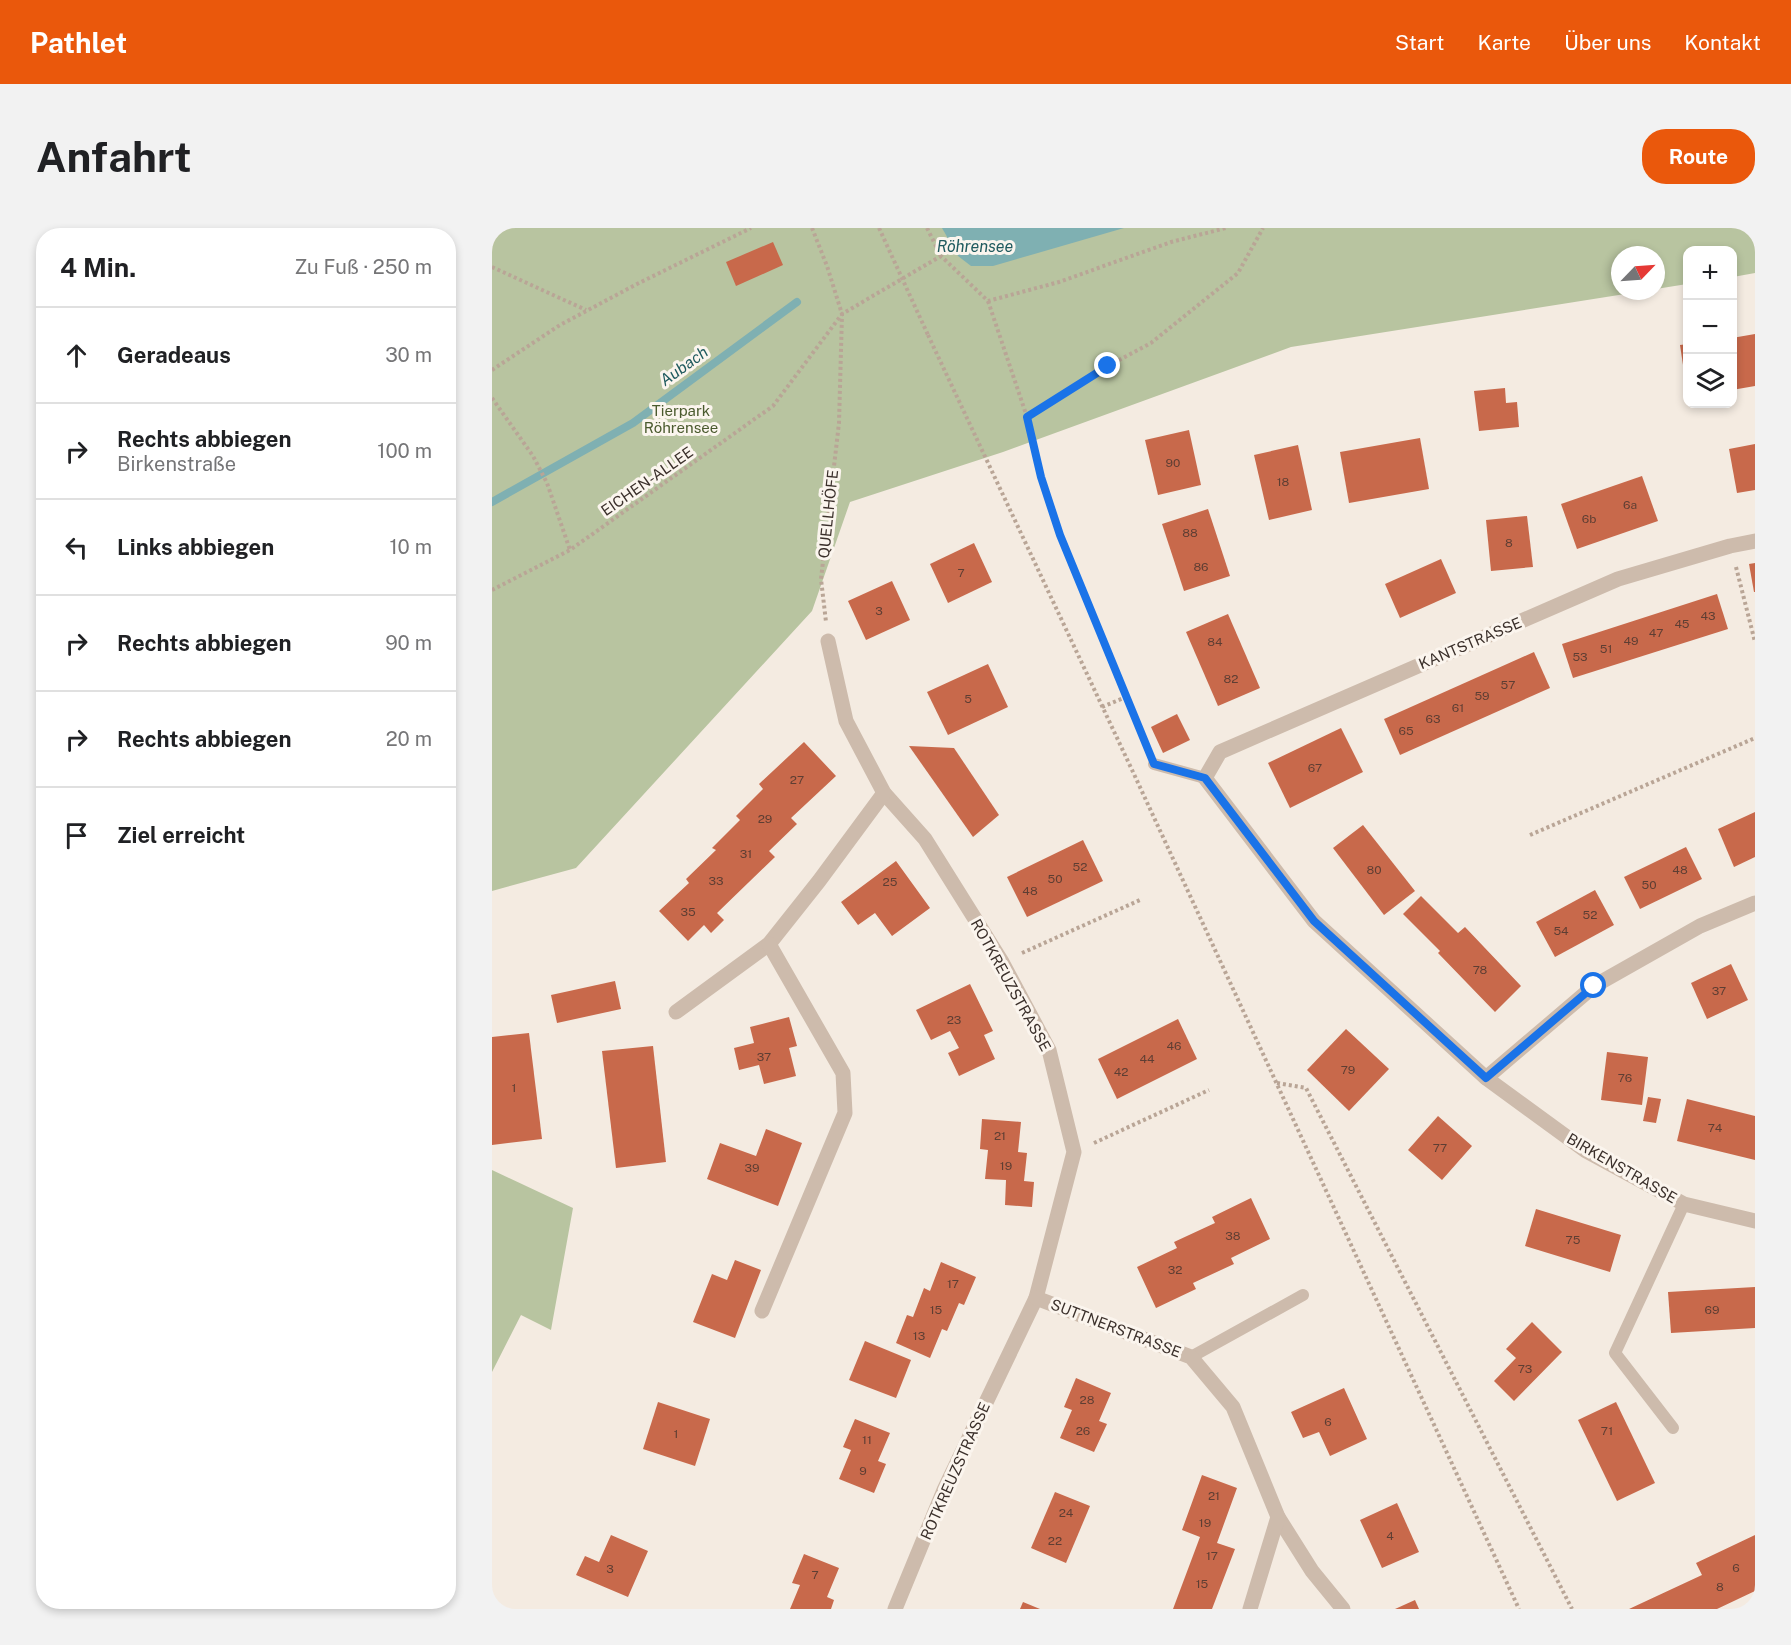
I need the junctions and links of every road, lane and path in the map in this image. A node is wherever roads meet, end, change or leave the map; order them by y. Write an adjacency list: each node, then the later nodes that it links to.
1 (751, 228): 10 (path)
2 (812, 228): 11 (path, QUELLHÖFE)
3 (879, 228): 22 (path, bridge)
4 (927, 228): 7 (path)
5 (1226, 228): 9 (path)
6 (1263, 228): 14 (path)
7 (940, 256): 9 (path); 11 (path)
8 (492, 267): 10 (path)
9 (988, 301): 14 (path)
10 (587, 310): 12 (path)
11 (842, 314): 17 (path, EICHEN-ALLEE); 19 (path, QUELLHÖFE)
12 (492, 370)
13 (492, 398): 17 (path)
14 (1027, 417): 21 (path)
15 (1755, 541): 16 (street, KANTSTRASSE)
16 (1730, 546): 20 (path); 25 (street, KANTSTRASSE)
17 (570, 550): 18 (path, EICHEN-ALLEE)
18 (492, 590)
19 (828, 641): 26 (street)
20 (1755, 642)
21 (1126, 697): 22 (path); 24 (path)
22 (1102, 707): 34 (path)
23 (1755, 738): 27 (path)
24 (1154, 764): 25 (lane)
25 (1205, 778): 33 (street, BIRKENSTRASSE)
26 (884, 794): 30 (street); 31 (street, ROTKREUZSTRASSE)
27 (1530, 835)
28 (1140, 900): 31 (path)
29 (1755, 903): 33 (street)
30 (769, 944): 32 (street); 41 (street)
31 (1002, 962): 36 (street, ROTKREUZSTRASSE)
32 (676, 1012)
33 (1486, 1078): 37 (street, BIRKENSTRASSE)
34 (1276, 1083): 48 (path); 49 (path)
35 (1209, 1090): 36 (path)
36 (1074, 1152): 40 (street, ROTKREUZSTRASSE)
37 (1684, 1204): 38 (street, BIRKENSTRASSE); 43 (lane)
38 (1755, 1221)
39 (1303, 1295): 42 (lane)
40 (1036, 1298): 42 (street, SUTTNERSTRASSE); 45 (street, ROTKREUZSTRASSE)
41 (762, 1311)
42 (1191, 1357): 44 (street, SUTTNERSTRASSE)
43 (1673, 1428)
44 (1278, 1517): 46 (street); 47 (street, SUTTNERSTRASSE)
45 (895, 1609)
46 (1250, 1609)
47 (1343, 1609)
48 (1519, 1609)
49 (1572, 1609)

